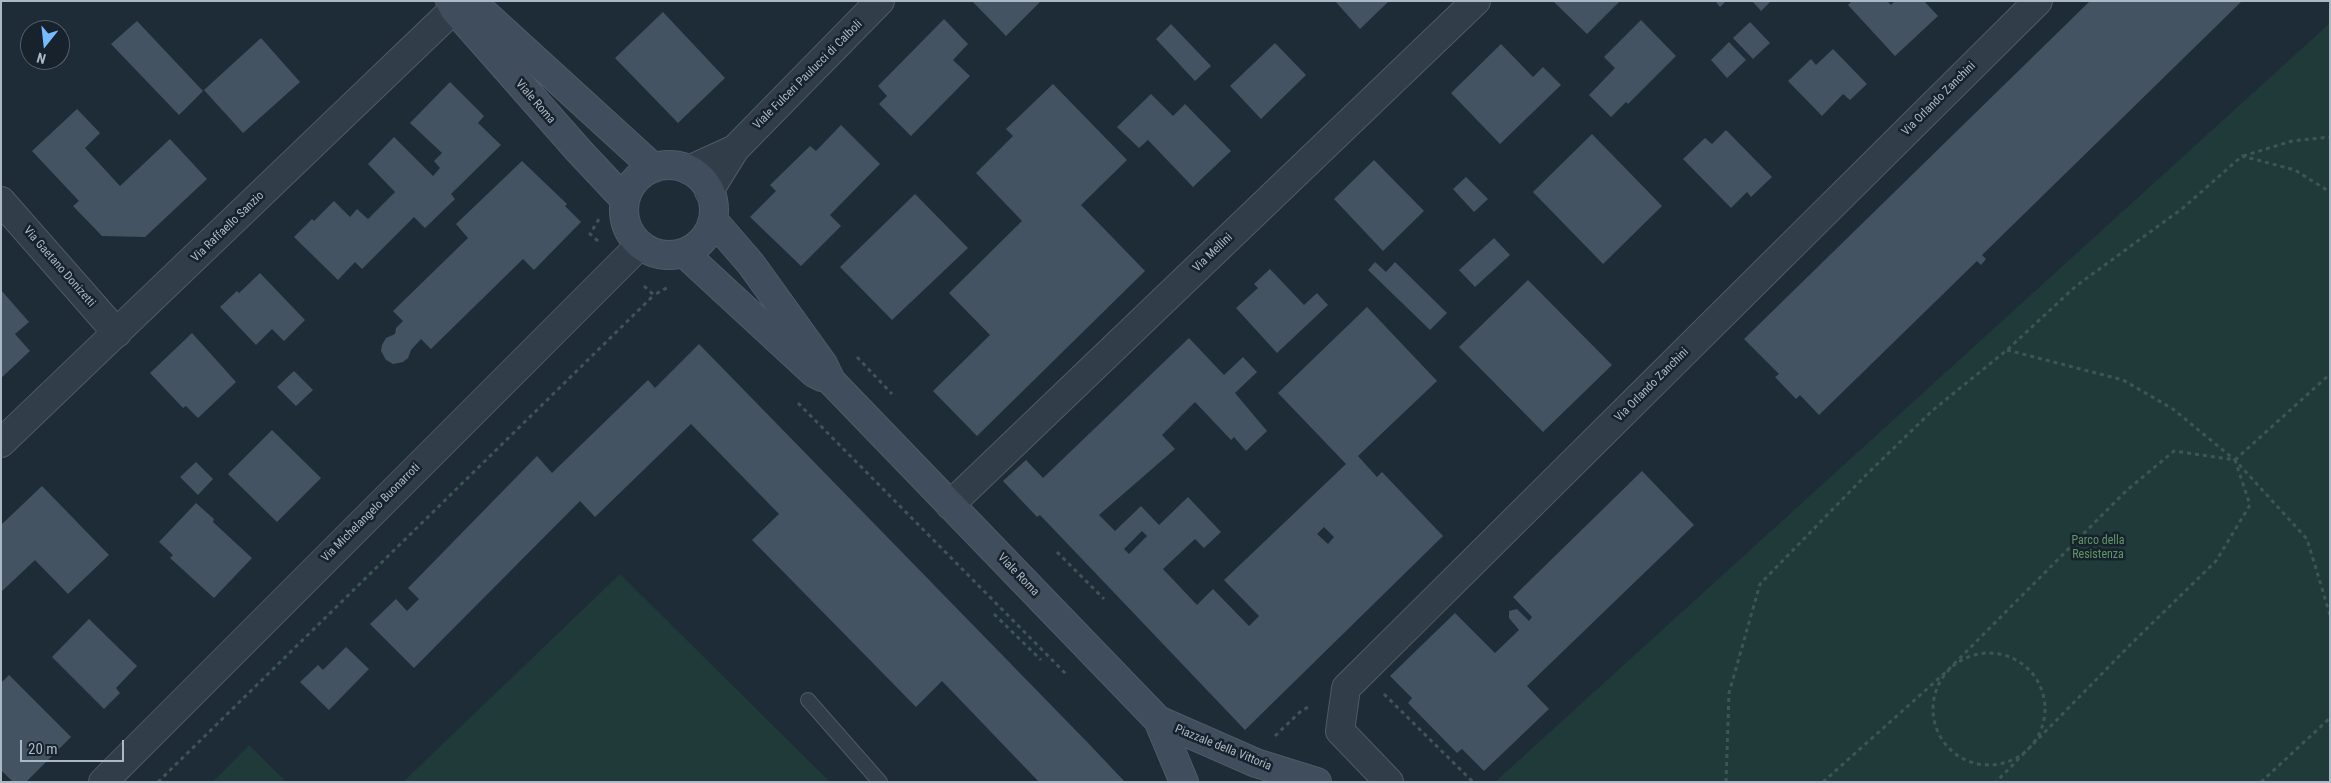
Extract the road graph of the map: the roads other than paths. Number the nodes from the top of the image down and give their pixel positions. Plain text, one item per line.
1 (880, 1) edge
2 (1476, 1) edge
3 (2038, 1) edge
4 (458, 4) edge
5 (735, 149) junction
6 (654, 168) junction
7 (689, 170) junction
8 (709, 191) junction
9 (625, 200) junction
10 (1, 201) edge
11 (713, 220) junction
12 (640, 245) junction
13 (684, 253) junction
14 (117, 334) junction
15 (831, 381) junction
16 (1, 443) edge
17 (950, 505) junction
18 (808, 700) dead end
19 (1158, 720) junction
20 (103, 782) edge
21 (880, 782) edge
22 (1184, 782) edge
23 (1317, 782) edge
24 (1389, 782) edge

1 - 5 street, Viale Fulceri Paulucci di Calboli
2 - 17 street, Via Mellini
3 - 24 street, Via Orlando Zanchini
4 - 6 main road
4 - 9 main road, Viale Roma
4 - 14 street, Via Raffaello Sanzio
5 - 7 street, Viale Fulceri Paulucci di Calboli
5 - 8 street, Viale Fulceri Paulucci di Calboli
6 - 7 main road
6 - 9 main road
7 - 8 main road
8 - 11 main road
9 - 12 main road
10 - 14 street, Via Gaetano Donizetti
11 - 13 main road
11 - 15 main road, Viale Roma
12 - 13 main road
12 - 20 street, Via Michelangelo Buonarroti
13 - 15 main road, Viale Roma
14 - 16 street, Via Raffaello Sanzio
15 - 17 main road, Viale Roma
17 - 19 main road, Viale Roma
18 - 21 lane
19 - 22 main road, Viale Roma
19 - 23 main road, Piazzale della Vittoria

